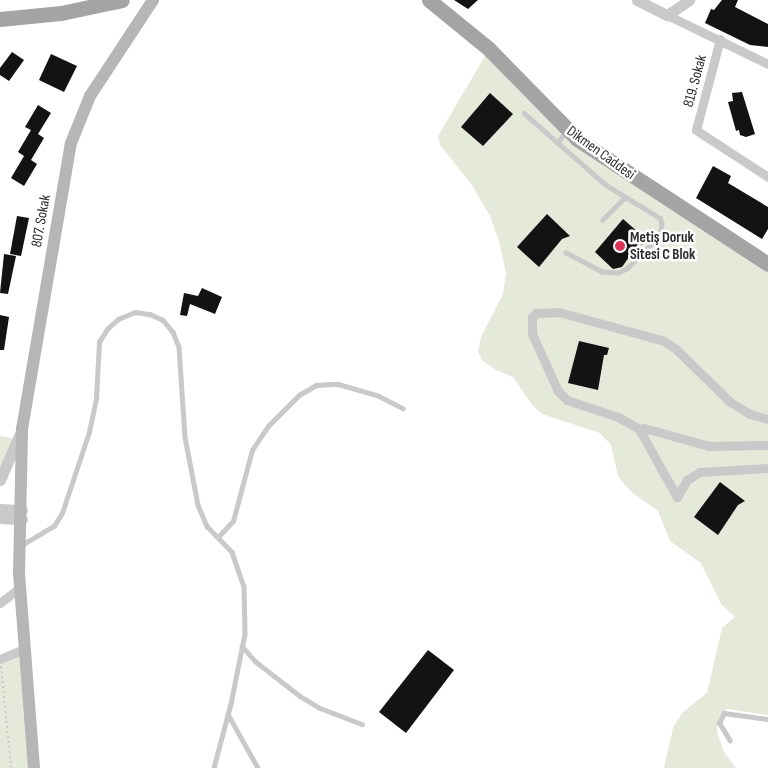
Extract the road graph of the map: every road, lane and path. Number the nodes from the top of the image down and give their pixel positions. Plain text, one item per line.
1 (122, 0) edge
2 (153, 0) edge
3 (429, 0) edge
4 (637, 0) edge
5 (689, 0) edge
6 (667, 15) junction
7 (0, 19) edge
8 (720, 39) junction
9 (768, 64) edge
10 (524, 113) dead end
11 (567, 130) junction
12 (557, 143) junction
13 (768, 177) edge
14 (625, 196) junction
15 (602, 220) dead end
16 (566, 253) dead end
17 (768, 264) edge
18 (403, 408) dead end
19 (768, 419) edge
20 (22, 429) junction
21 (639, 429) junction
22 (768, 445) edge
23 (768, 468) edge
24 (0, 480) edge
25 (0, 508) edge
26 (18, 515) junction
27 (0, 518) edge
28 (218, 537) junction
29 (21, 546) junction
30 (19, 562) junction
31 (19, 588) junction
32 (0, 603) edge
33 (242, 646) junction
34 (24, 649) junction
35 (0, 659) edge
36 (228, 714) junction
37 (768, 719) edge
38 (362, 724) dead end
39 (730, 741) dead end
40 (11, 768) edge
41 (34, 768) edge
42 (214, 768) edge
43 (258, 768) edge

1 - 7 main road
2 - 20 main road, 807. Sokak
3 - 11 main road, Dikmen Caddesi
4 - 6 street
5 - 6 street
6 - 8 street
8 - 9 street
8 - 13 street, 819. Sokak
10 - 12 lane
11 - 12 lane
11 - 17 main road, Dikmen Caddesi
12 - 14 lane
14 - 15 lane
14 - 16 lane
18 - 28 lane
19 - 21 street
20 - 24 street
20 - 26 main road, 807. Sokak
21 - 22 street
21 - 23 street
25 - 26 street
26 - 27 street
26 - 29 main road, 807. Sokak
26 - 30 main road, 807. Sokak
28 - 29 lane
28 - 33 lane
29 - 30 main road, 807. Sokak
30 - 31 main road, 807. Sokak
31 - 32 street
31 - 34 main road, 807. Sokak
33 - 36 lane
33 - 38 lane
34 - 35 street
34 - 41 main road, 807. Sokak
35 - 40 path
36 - 42 lane
36 - 43 lane
37 - 39 lane

